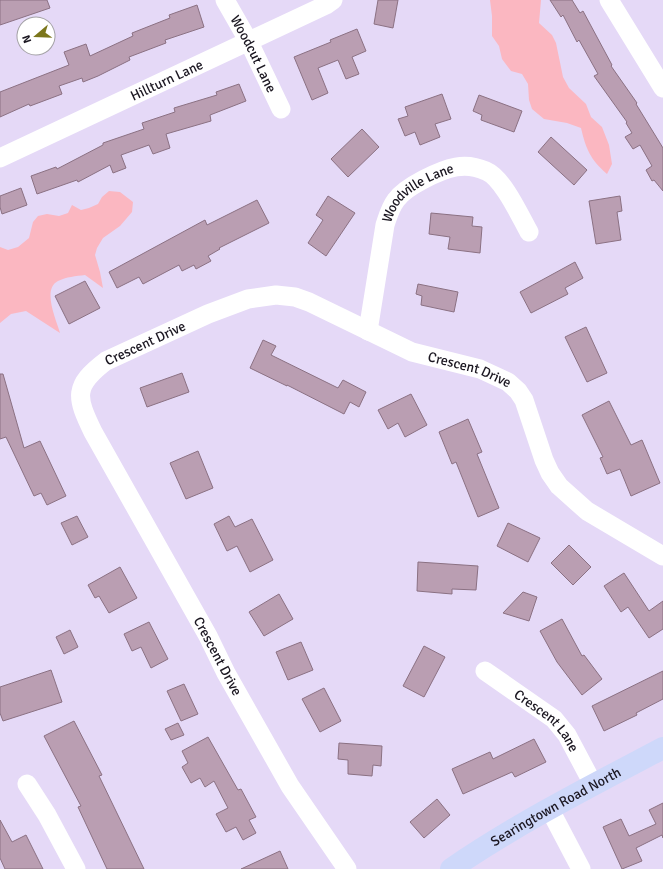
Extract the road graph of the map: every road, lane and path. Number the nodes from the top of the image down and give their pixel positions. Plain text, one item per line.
1 (225, 0) edge
2 (333, 0) edge
3 (610, 0) edge
4 (249, 42) junction
5 (663, 88) edge
6 (281, 109) dead end
7 (0, 158) edge
8 (530, 232) dead end
9 (368, 331) junction
10 (663, 556) edge
11 (485, 670) dead end
12 (663, 748) edge
13 (27, 784) dead end
14 (593, 784) junction
15 (549, 808) junction
16 (76, 869) edge
17 (347, 869) edge
18 (451, 869) edge
19 (581, 869) edge

1 - 4 street, Woodcut Lane
2 - 4 street, Hillturn Lane
3 - 5 street
4 - 6 street, Woodcut Lane
4 - 7 street, Hillturn Lane
8 - 9 street, Woodville Lane
9 - 10 street, Crescent Drive
9 - 17 street, Crescent Drive
11 - 14 street, Crescent Lane
12 - 14 main road, Searingtown Road North
13 - 16 street
14 - 15 main road, Searingtown Road North
15 - 18 main road, Searingtown Road North
15 - 19 street

